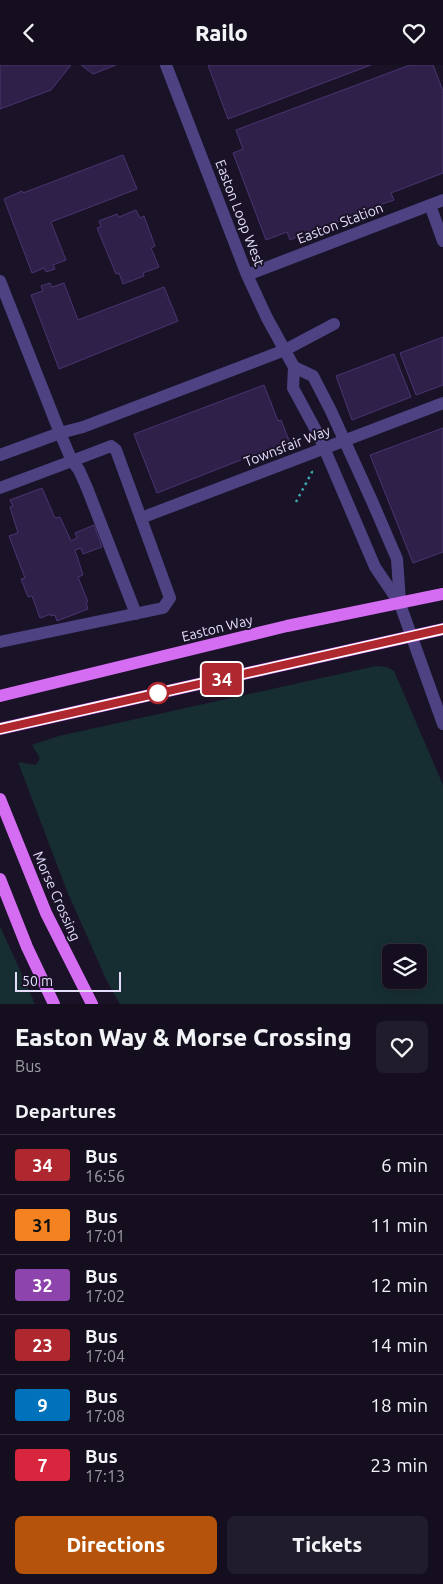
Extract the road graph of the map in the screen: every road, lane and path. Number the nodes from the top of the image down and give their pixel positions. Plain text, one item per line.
1 (166, 65) edge
2 (443, 200) edge
3 (430, 205) junction
4 (443, 241) edge
5 (248, 275) junction
6 (0, 281) edge
7 (334, 324) dead end
8 (285, 350) junction
9 (294, 367) junction
10 (443, 403) edge
11 (60, 433) junction
12 (344, 440) junction
13 (324, 449) junction
14 (0, 455) edge
15 (306, 455) junction
16 (72, 461) junction
17 (0, 488) edge
18 (296, 502) dead end
19 (141, 518) junction
20 (443, 594) edge
21 (400, 604) junction
22 (136, 613) junction
23 (443, 629) edge
24 (413, 635) junction
25 (0, 642) edge
26 (0, 696) edge
27 (443, 723) edge
28 (0, 729) edge
29 (0, 799) edge
30 (0, 879) edge
31 (54, 1004) edge
32 (92, 1004) edge

1 - 5 street, Easton Loop West
2 - 3 street, Easton Station
3 - 4 street
3 - 5 street, Easton Station
5 - 8 street, Easton Loop West
6 - 11 street
7 - 8 street
8 - 9 street, Easton Loop West
8 - 11 street
9 - 12 street, Easton Loop West
9 - 13 street, Easton Loop West
10 - 12 street, Townsfair Way
11 - 14 street
11 - 16 street
12 - 13 street, Townsfair Way
12 - 21 street, Easton Loop West
13 - 15 street, Townsfair Way
13 - 21 street, Easton Loop West
15 - 18 path
15 - 19 street, Townsfair Way
16 - 17 street
16 - 19 street
16 - 22 street
19 - 22 street
20 - 21 main road, Easton Way
21 - 24 street, Easton Loop West
21 - 26 main road, Easton Way
22 - 25 street
23 - 24 main road
24 - 27 street, Easton Loop West
24 - 28 main road
29 - 32 main road, Morse Crossing
30 - 31 main road

